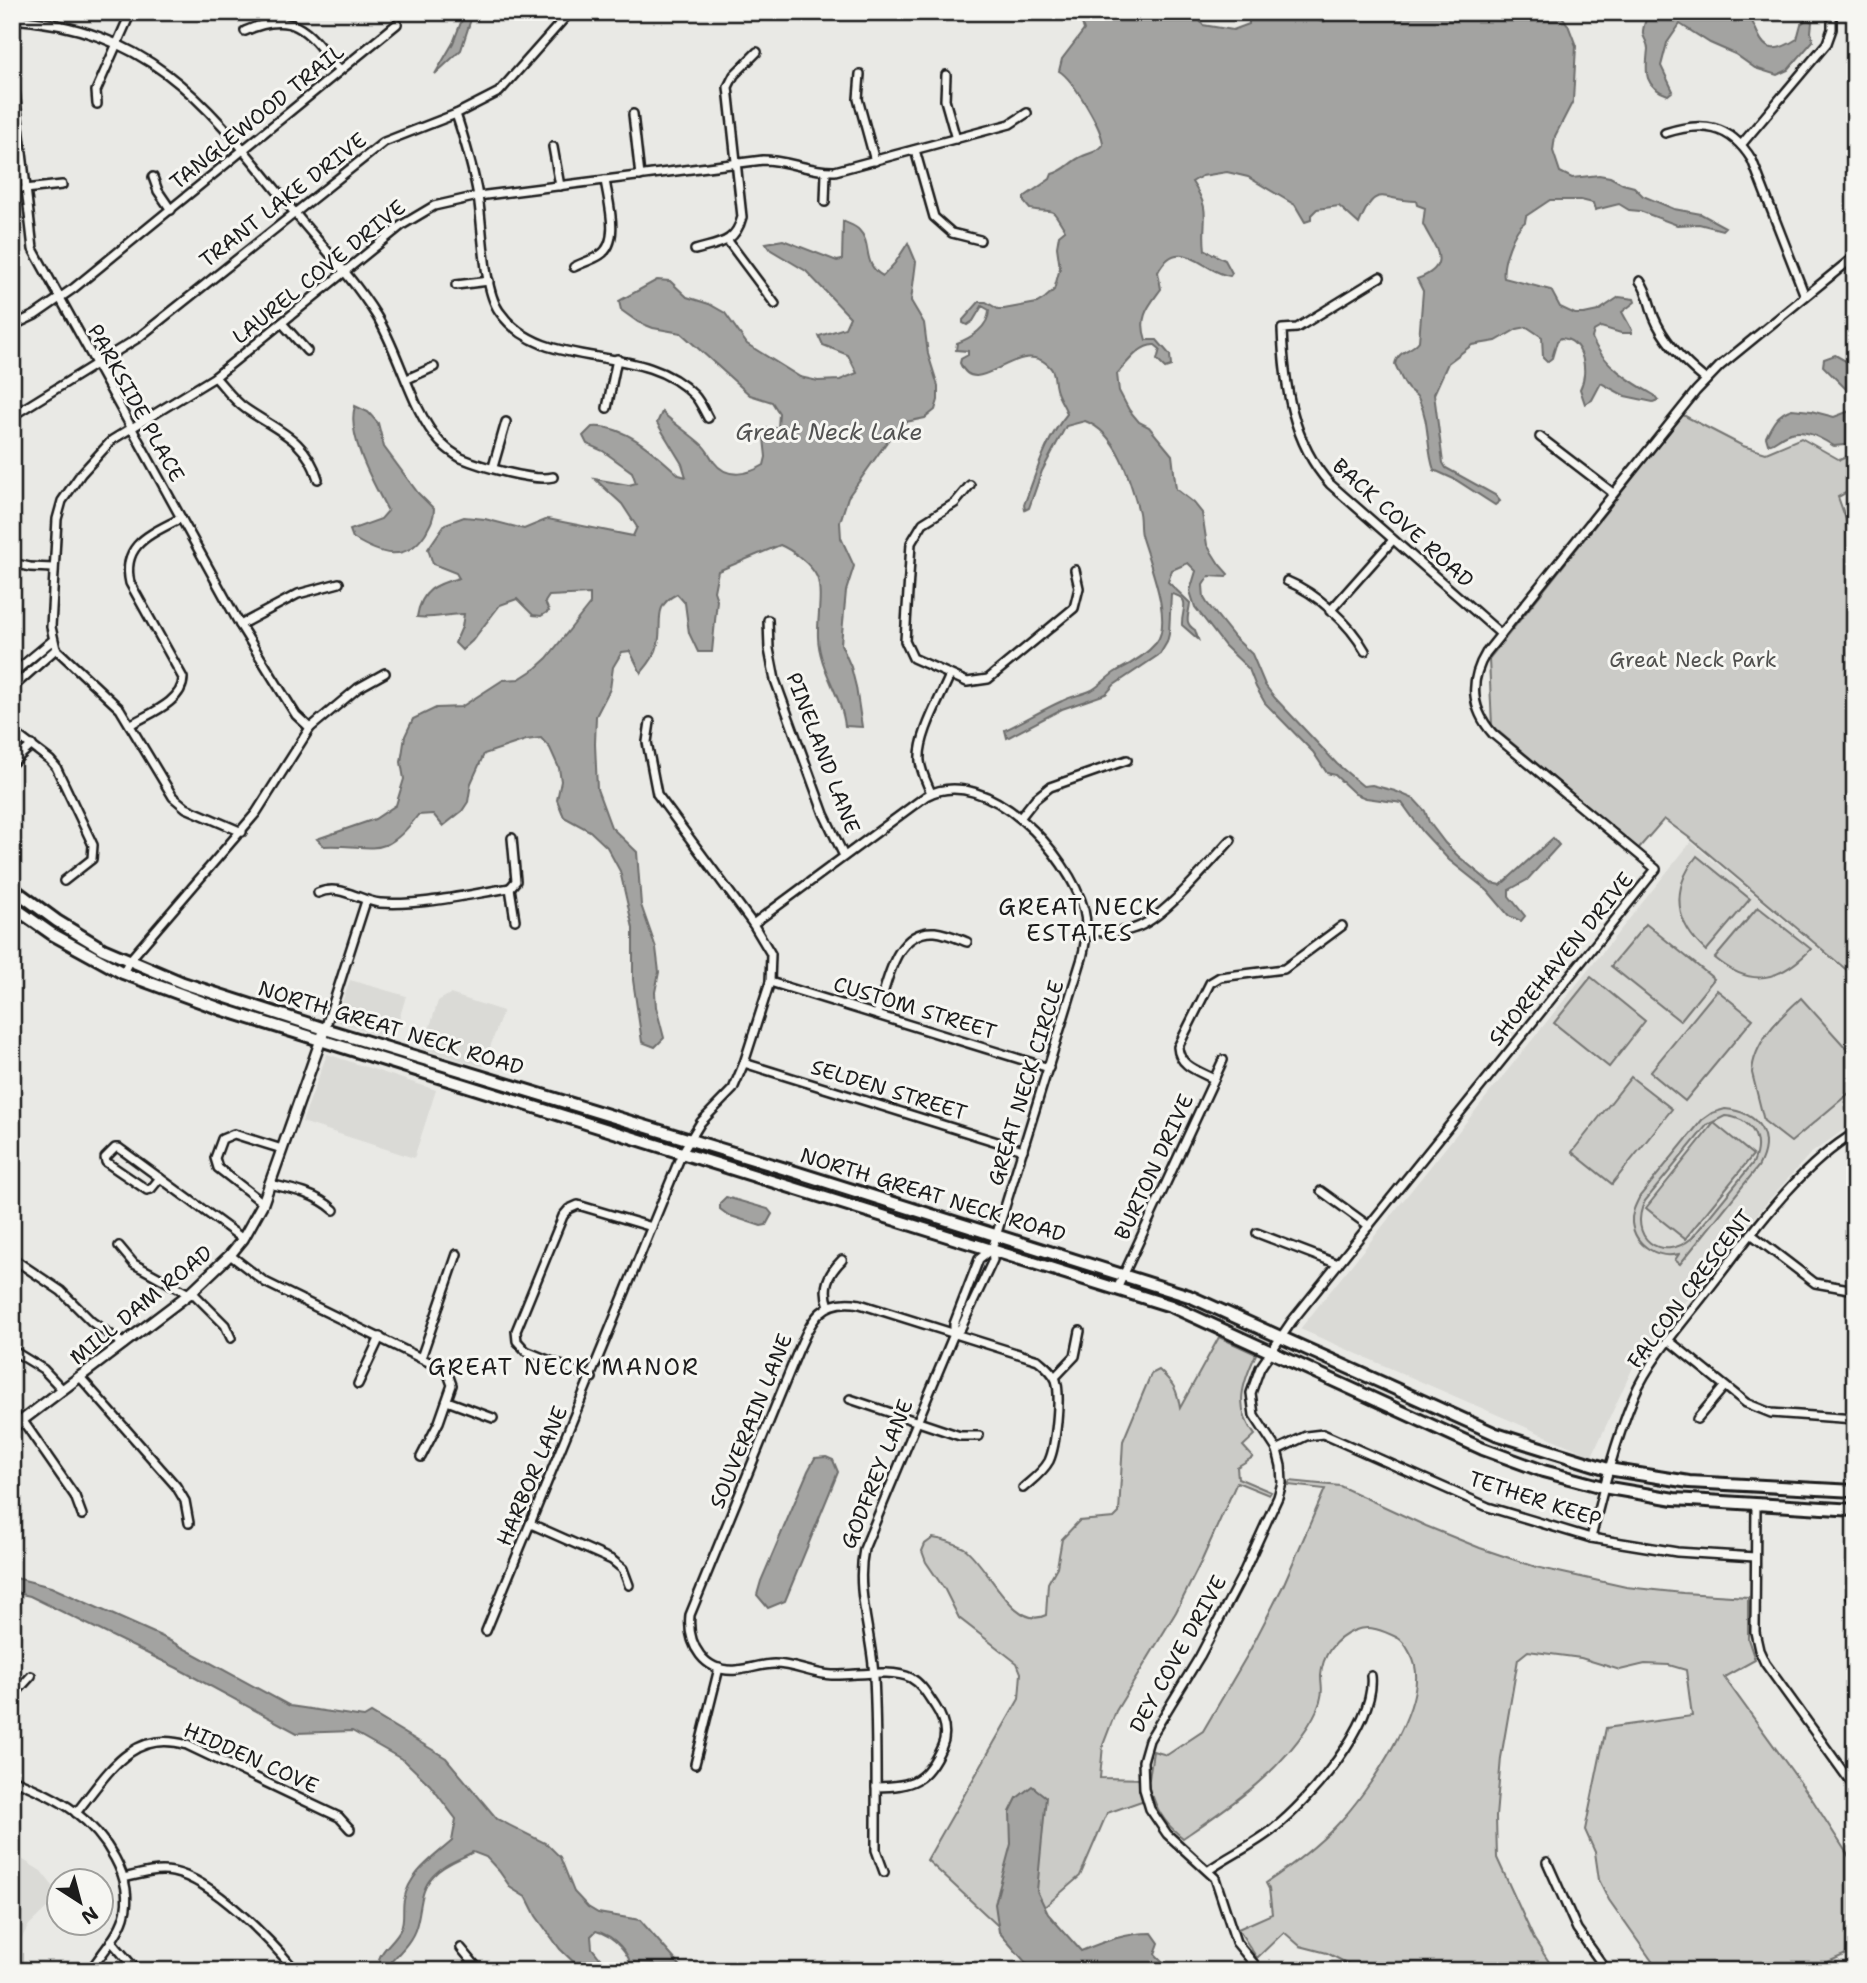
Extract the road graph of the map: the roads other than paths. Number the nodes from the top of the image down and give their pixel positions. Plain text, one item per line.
1 (131, 12) edge
2 (570, 12) edge
3 (1832, 12) edge
4 (12, 19) edge
5 (397, 24) dead end
6 (245, 32) dead end
7 (116, 44) junction
8 (757, 52) dead end
9 (12, 65) edge
10 (339, 72) junction
11 (860, 74) dead end
12 (946, 75) dead end
13 (97, 104) dead end
14 (1027, 113) dead end
15 (456, 114) junction
16 (633, 114) dead end
17 (1665, 133) dead end
18 (956, 139) junction
19 (1741, 145) junction
20 (553, 147) dead end
21 (244, 150) junction
22 (915, 150) junction
23 (875, 161) junction
24 (736, 164) junction
25 (826, 172) junction
26 (640, 176) junction
27 (153, 177) dead end
28 (605, 180) junction
29 (62, 186) dead end
30 (560, 186) junction
31 (25, 189) junction
32 (478, 196) junction
33 (825, 202) dead end
34 (171, 209) junction
35 (294, 212) junction
36 (980, 240) dead end
37 (728, 241) junction
38 (695, 250) dead end
39 (1855, 256) edge
40 (574, 267) dead end
41 (344, 273) junction
42 (1380, 278) dead end
43 (489, 281) junction
44 (1640, 281) dead end
45 (456, 285) dead end
46 (1805, 296) junction
47 (59, 300) junction
48 (775, 304) dead end
49 (282, 323) junction
50 (12, 326) edge
51 (307, 351) dead end
52 (617, 359) junction
53 (95, 365) junction
54 (434, 367) dead end
55 (215, 377) junction
56 (407, 379) junction
57 (1706, 380) junction
58 (607, 408) dead end
59 (12, 416) edge
60 (708, 418) dead end
61 (506, 422) dead end
62 (131, 428) junction
63 (1540, 438) dead end
64 (493, 467) junction
65 (553, 477) dead end
66 (318, 479) dead end
67 (970, 485) dead end
68 (1613, 493) junction
69 (181, 518) junction
70 (1393, 540) junction
71 (12, 562) edge
72 (53, 568) junction
73 (1075, 570) dead end
74 (1287, 581) dead end
75 (339, 583) dead end
76 (1331, 611) junction
77 (768, 620) dead end
78 (240, 625) junction
79 (1501, 634) junction
80 (53, 639) junction
81 (56, 649) junction
82 (1365, 651) dead end
83 (385, 673) dead end
84 (12, 674) edge
85 (950, 675) junction
86 (12, 688) edge
87 (650, 722) dead end
88 (130, 724) junction
89 (310, 728) junction
90 (12, 731) edge
91 (32, 745) junction
92 (1127, 760) dead end
93 (12, 763) edge
94 (931, 793) junction
95 (1020, 818) junction
96 (242, 832) junction
97 (512, 838) dead end
98 (1231, 841) dead end
99 (844, 856) junction
100 (64, 881) dead end
101 (12, 888) edge
102 (510, 888) junction
103 (318, 893) dead end
104 (366, 901) junction
105 (12, 906) edge
106 (515, 920) dead end
107 (753, 924) junction
108 (1342, 926) dead end
109 (1086, 931) junction
110 (967, 942) dead end
111 (130, 961) junction
112 (123, 973) junction
113 (770, 982) junction
114 (877, 1014) junction
115 (325, 1030) junction
116 (320, 1042) junction
117 (1223, 1060) dead end
118 (744, 1063) junction
119 (1049, 1068) junction
120 (1214, 1079) junction
121 (1855, 1133) edge
122 (690, 1141) junction
123 (282, 1149) junction
124 (1023, 1150) junction
125 (682, 1153) junction
126 (160, 1178) junction
127 (270, 1184) junction
128 (1321, 1191) dead end
129 (263, 1203) junction
130 (334, 1210) dead end
131 (1369, 1226) junction
132 (652, 1227) junction
133 (1257, 1233) dead end
134 (1752, 1234) junction
135 (996, 1235) junction
136 (243, 1239) junction
137 (119, 1246) dead end
138 (992, 1249) junction
139 (230, 1255) junction
140 (457, 1255) dead end
141 (12, 1258) edge
142 (842, 1260) dead end
143 (1338, 1264) junction
144 (1123, 1274) junction
145 (1117, 1289) junction
146 (1855, 1290) edge
147 (189, 1294) junction
148 (829, 1306) junction
149 (1080, 1331) dead end
150 (954, 1334) junction
151 (380, 1337) junction
152 (231, 1338) dead end
153 (1280, 1338) junction
154 (1668, 1340) junction
155 (124, 1344) junction
156 (12, 1350) edge
157 (1271, 1350) junction
158 (421, 1358) junction
159 (80, 1377) junction
160 (1055, 1377) junction
161 (592, 1378) junction
162 (358, 1384) dead end
163 (1724, 1387) junction
164 (63, 1390) junction
165 (850, 1399) dead end
166 (447, 1401) junction
167 (492, 1419) dead end
168 (1697, 1419) dead end
169 (1855, 1419) edge
170 (23, 1421) junction
171 (916, 1422) junction
172 (12, 1428) edge
173 (979, 1436) dead end
174 (1277, 1450) junction
175 (422, 1457) dead end
176 (1608, 1469) junction
177 (1603, 1487) junction
178 (1023, 1488) dead end
179 (1855, 1491) edge
180 (1756, 1505) junction
181 (1855, 1510) edge
182 (82, 1515) dead end
183 (190, 1523) dead end
184 (531, 1524) junction
185 (1591, 1538) junction
186 (1755, 1557) junction
187 (629, 1585) dead end
188 (486, 1631) dead end
189 (719, 1668) junction
190 (874, 1674) junction
191 (31, 1676) dead end
192 (1371, 1676) dead end
193 (12, 1697) edge
194 (695, 1764) dead end
195 (12, 1779) edge
196 (876, 1787) junction
197 (1855, 1788) edge
198 (76, 1813) junction
199 (350, 1829) dead end
200 (1547, 1863) dead end
201 (1209, 1870) junction
202 (884, 1872) dead end
203 (124, 1878) junction
204 (111, 1941) junction
205 (461, 1948) dead end
206 (90, 1971) edge
207 (137, 1971) edge
208 (296, 1971) edge
209 (480, 1971) edge
210 (1260, 1971) edge
211 (1607, 1971) edge

1 - 7 street
2 - 15 street, TRANT LAKE DRIVE
3 - 19 street
4 - 7 street
5 - 10 street, TANGLEWOOD TRAIL
6 - 10 street
7 - 13 street
7 - 21 street
8 - 24 street
9 - 31 street, PARKSIDE PLACE
10 - 21 street, TANGLEWOOD TRAIL
11 - 23 street
12 - 18 street
14 - 18 street, LAUREL COVE DRIVE
15 - 32 street
15 - 35 street, TRANT LAKE DRIVE
16 - 26 street
17 - 19 street
18 - 22 street, LAUREL COVE DRIVE
19 - 46 street
20 - 30 street
21 - 34 street, TANGLEWOOD TRAIL
21 - 35 street
22 - 23 street, LAUREL COVE DRIVE
22 - 36 street
23 - 25 street, LAUREL COVE DRIVE
24 - 25 street, LAUREL COVE DRIVE
24 - 26 street, LAUREL COVE DRIVE
24 - 37 street
25 - 33 street
26 - 28 street, LAUREL COVE DRIVE
27 - 34 street, TANGLEWOOD TRAIL
28 - 30 street, LAUREL COVE DRIVE
28 - 40 street
29 - 31 street
30 - 32 street, LAUREL COVE DRIVE
31 - 47 street, PARKSIDE PLACE
32 - 41 street, LAUREL COVE DRIVE
32 - 43 street
34 - 47 street, TANGLEWOOD TRAIL
35 - 41 street
35 - 53 street, TRANT LAKE DRIVE
37 - 38 street
37 - 48 street
39 - 46 street, SHOREHAVEN DRIVE
41 - 49 street, LAUREL COVE DRIVE
41 - 56 street
42 - 70 street, BACK COVE ROAD
43 - 45 street
43 - 52 street
44 - 57 street
46 - 57 street, SHOREHAVEN DRIVE
47 - 50 street, TANGLEWOOD TRAIL
47 - 53 street, PARKSIDE PLACE
49 - 51 street
49 - 55 street, LAUREL COVE DRIVE
52 - 58 street
52 - 60 street
53 - 59 street, TRANT LAKE DRIVE
53 - 62 street, PARKSIDE PLACE
54 - 56 street
55 - 62 street, LAUREL COVE DRIVE
55 - 66 street
56 - 64 street
57 - 68 street, SHOREHAVEN DRIVE
61 - 64 street
62 - 69 street, PARKSIDE PLACE
62 - 72 street, LAUREL COVE DRIVE
63 - 68 street
64 - 65 street
67 - 85 street
68 - 79 street, SHOREHAVEN DRIVE
69 - 78 street, PARKSIDE PLACE
69 - 88 street
70 - 76 street
70 - 79 street, BACK COVE ROAD
71 - 72 street
72 - 80 street, LAUREL COVE DRIVE
73 - 85 street
74 - 76 street
75 - 78 street
76 - 82 street
77 - 99 street, PINELAND LANE
78 - 89 street, PARKSIDE PLACE
79 - 131 street, SHOREHAVEN DRIVE
80 - 81 street, LAUREL COVE DRIVE
80 - 84 street
81 - 86 street
81 - 88 street
83 - 89 street
85 - 94 street
87 - 107 street
88 - 96 street
89 - 96 street
90 - 91 street
91 - 93 street
91 - 100 street
92 - 95 street
94 - 95 street, GREAT NECK CIRCLE
94 - 99 street
95 - 109 street, GREAT NECK CIRCLE
96 - 111 street
97 - 102 street
98 - 109 street
99 - 107 street
101 - 111 main road, NORTH GREAT NECK ROAD
102 - 104 street
102 - 106 street
103 - 104 street
104 - 115 street
105 - 112 main road, NORTH GREAT NECK ROAD
107 - 113 street
108 - 120 street
109 - 119 street, GREAT NECK CIRCLE
110 - 114 street
111 - 112 street
111 - 115 main road, NORTH GREAT NECK ROAD
112 - 116 main road, NORTH GREAT NECK ROAD
113 - 114 street, CUSTOM STREET
113 - 118 street, HARBOR LANE
114 - 119 street, CUSTOM STREET
115 - 116 street, MILL DAM ROAD
115 - 122 main road, NORTH GREAT NECK ROAD
116 - 123 street, MILL DAM ROAD
116 - 125 main road, NORTH GREAT NECK ROAD
117 - 120 street, BURTON DRIVE
118 - 122 street, HARBOR LANE
118 - 124 street, SELDEN STREET
119 - 124 street, GREAT NECK CIRCLE
120 - 144 street, BURTON DRIVE
121 - 134 street, FALCON CRESCENT
122 - 125 street, HARBOR LANE
122 - 135 main road, NORTH GREAT NECK ROAD
123 - 127 street, MILL DAM ROAD
123 - 129 street
124 - 135 street, GREAT NECK CIRCLE
125 - 132 street, HARBOR LANE
125 - 138 main road, NORTH GREAT NECK ROAD
126 - 126 street
126 - 136 street
127 - 129 street, MILL DAM ROAD
127 - 130 street
128 - 131 street
129 - 136 street, MILL DAM ROAD
131 - 143 street, SHOREHAVEN DRIVE
132 - 161 street, HARBOR LANE
132 - 161 street
133 - 143 street
134 - 146 street
134 - 154 street, FALCON CRESCENT
135 - 138 street, GODFREY LANE
135 - 144 main road, NORTH GREAT NECK ROAD
136 - 139 street, MILL DAM ROAD
137 - 147 street
138 - 145 main road, NORTH GREAT NECK ROAD
138 - 150 street, GODFREY LANE
138 - 150 street, GODFREY LANE
139 - 147 street, MILL DAM ROAD
139 - 151 street
140 - 158 street
141 - 155 street
142 - 148 street
143 - 153 street, SHOREHAVEN DRIVE
144 - 145 street, BURTON DRIVE
144 - 153 main road, NORTH GREAT NECK ROAD
145 - 157 main road, NORTH GREAT NECK ROAD
147 - 152 street
147 - 155 street, MILL DAM ROAD
148 - 150 street
148 - 189 street, SOUVERAIN LANE
149 - 160 street
150 - 160 street
150 - 171 street, GODFREY LANE
151 - 158 street
151 - 162 street
153 - 157 street, DEY COVE DRIVE
153 - 176 main road, NORTH GREAT NECK ROAD
154 - 163 street
154 - 176 street, FALCON CRESCENT
155 - 159 street, MILL DAM ROAD
156 - 164 street
157 - 174 street, DEY COVE DRIVE
157 - 177 main road, NORTH GREAT NECK ROAD
158 - 166 street
159 - 164 street, MILL DAM ROAD
159 - 183 street
160 - 178 street
161 - 184 street, HARBOR LANE
163 - 168 street
163 - 169 street
164 - 170 street, MILL DAM ROAD
165 - 171 street
166 - 167 street
166 - 175 street
170 - 172 street, MILL DAM ROAD
170 - 182 street
171 - 173 street
171 - 190 street, GODFREY LANE
174 - 185 street, TETHER KEEP
174 - 201 street, DEY COVE DRIVE
176 - 177 street, FALCON CRESCENT
176 - 179 main road, NORTH GREAT NECK ROAD
177 - 180 main road, NORTH GREAT NECK ROAD
177 - 185 street, FALCON CRESCENT
180 - 181 main road, NORTH GREAT NECK ROAD
180 - 186 street
184 - 187 street
184 - 188 street, HARBOR LANE
185 - 186 street, TETHER KEEP
186 - 197 street
189 - 190 street
189 - 194 street
190 - 196 street, GODFREY LANE
190 - 196 street
191 - 193 street
192 - 201 street
195 - 198 street
196 - 202 street, GODFREY LANE
198 - 199 street, HIDDEN COVE
198 - 203 street
200 - 211 street
201 - 210 street, DEY COVE DRIVE
203 - 204 street
203 - 208 street
204 - 206 street
204 - 207 street
205 - 209 street

